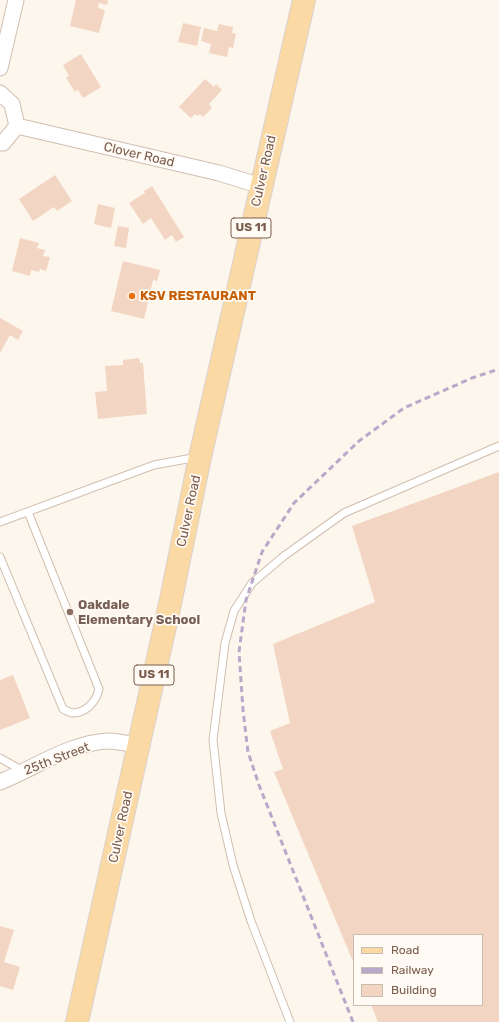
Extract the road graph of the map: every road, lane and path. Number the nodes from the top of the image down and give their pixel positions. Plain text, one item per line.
1 (16, 0) edge
2 (304, 0) edge
3 (0, 68) edge
4 (0, 93) edge
5 (17, 126) junction
6 (0, 144) edge
7 (261, 186) junction
8 (499, 446) edge
9 (200, 457) junction
10 (28, 512) junction
11 (0, 522) edge
12 (0, 557) edge
13 (138, 746) junction
14 (0, 758) edge
15 (24, 771) junction
16 (0, 782) edge
17 (77, 1022) edge
18 (290, 1022) edge

1 - 3 street
2 - 7 main road, Culver Road / US 11
4 - 5 street
5 - 6 street
5 - 7 street, Clover Road
7 - 9 main road, Culver Road / US 11
8 - 18 lane
9 - 10 lane
9 - 13 main road, Culver Road / US 11
10 - 11 lane
10 - 12 lane
13 - 15 street, 25th Street
13 - 17 main road, Culver Road / US 11
14 - 15 lane
15 - 16 street, 25th Street

